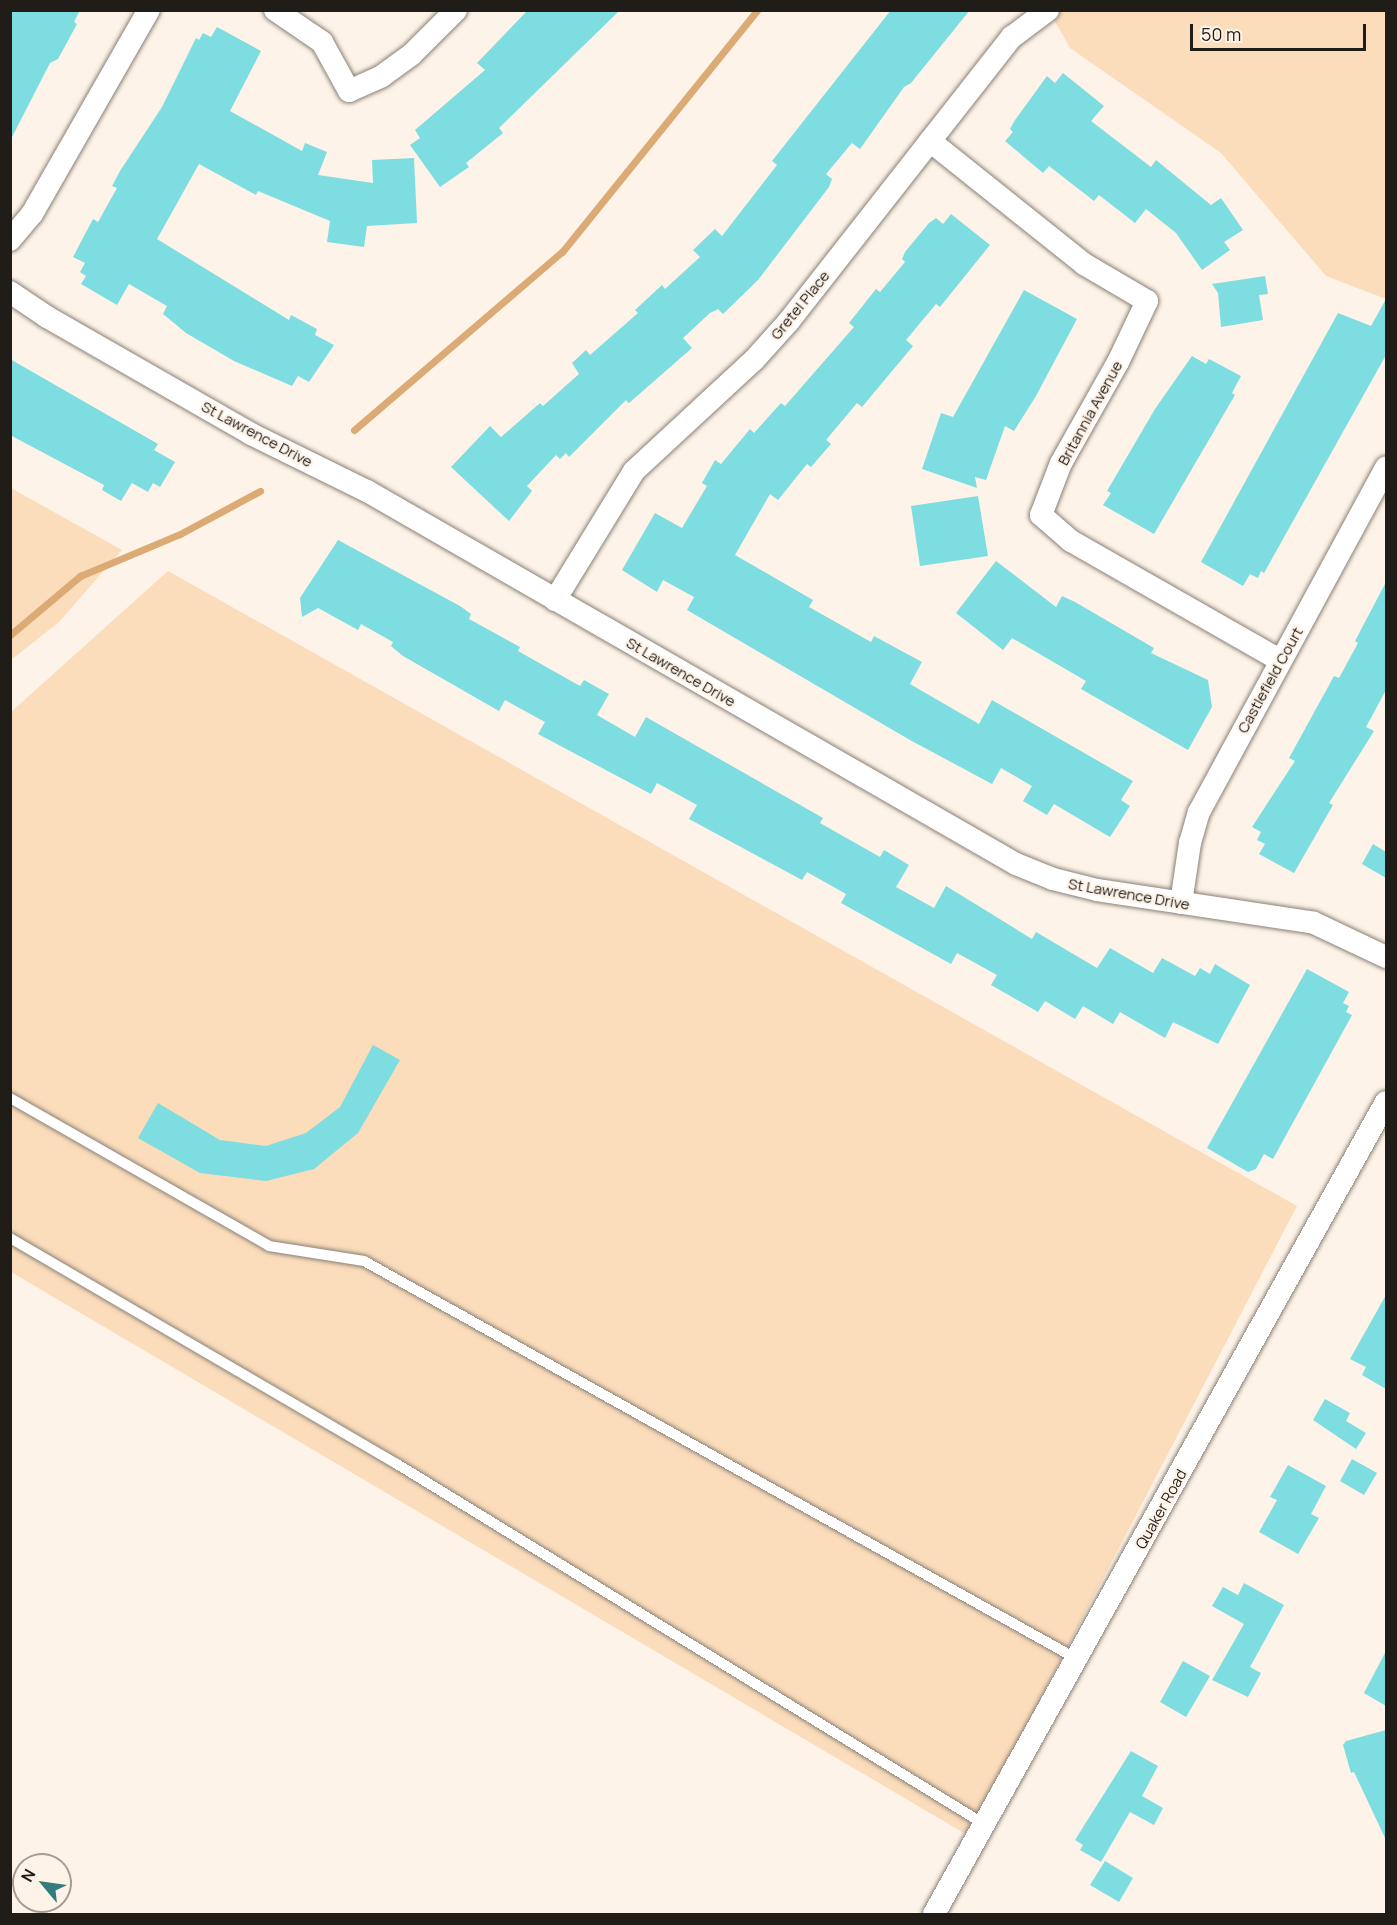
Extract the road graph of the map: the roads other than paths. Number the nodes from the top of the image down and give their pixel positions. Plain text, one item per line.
1 (149, 10) edge
2 (275, 10) edge
3 (456, 10) edge
4 (1048, 10) edge
5 (930, 141) junction
6 (10, 240) edge
7 (10, 291) edge
8 (1386, 467) edge
9 (555, 600) junction
10 (1280, 660) junction
11 (1181, 903) junction
12 (1386, 957) edge
13 (10, 1098) edge
14 (1386, 1102) edge
15 (10, 1238) edge
16 (1077, 1659) junction
17 (984, 1824) junction
18 (934, 1914) edge

1 - 6 street
2 - 3 street
4 - 5 street, Gretel Place
5 - 9 street, Gretel Place
5 - 10 street, Britannia Avenue
7 - 9 street, St Lawrence Drive
8 - 10 street, Castlefield Court
9 - 11 street, St Lawrence Drive
10 - 11 street, Castlefield Court
11 - 12 street, St Lawrence Drive
13 - 16 lane
14 - 16 street, Quaker Road
15 - 17 lane
16 - 17 street, Quaker Road
17 - 18 street, Quaker Road

